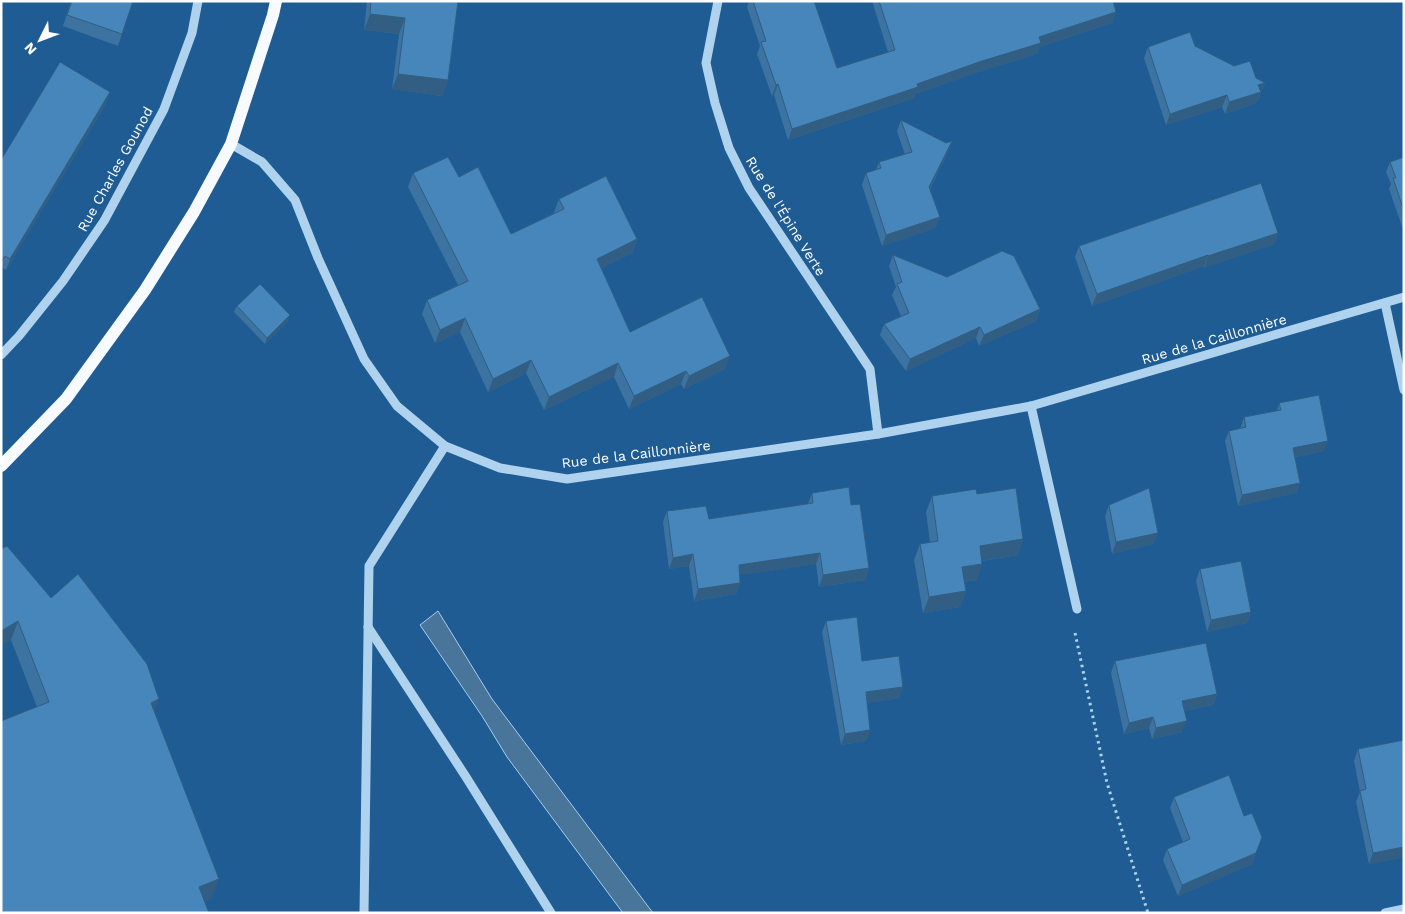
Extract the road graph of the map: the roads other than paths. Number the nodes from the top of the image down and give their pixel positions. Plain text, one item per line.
1 (198, 1) edge
2 (276, 1) edge
3 (718, 1) edge
4 (231, 144) junction
5 (1404, 297) edge
6 (1385, 304) junction
7 (1, 355) edge
8 (1404, 390) edge
9 (1031, 406) junction
10 (878, 434) junction
11 (445, 446) junction
12 (1, 466) edge
13 (1076, 609) road end
14 (368, 627) junction
15 (1404, 909) edge
16 (364, 913) edge
17 (551, 913) edge
18 (1385, 913) edge

1 - 7 street, Rue Charles Gounod
2 - 4 main road
3 - 10 street, Rue de l'Épine Verte
4 - 11 street, Rue de la Caillonnière
4 - 12 main road
5 - 6 street, Rue de la Caillonnière
6 - 8 street
6 - 9 street, Rue de la Caillonnière
9 - 10 street, Rue de la Caillonnière
9 - 13 street
10 - 11 street, Rue de la Caillonnière
11 - 14 street
14 - 16 street
14 - 17 street
15 - 18 street

